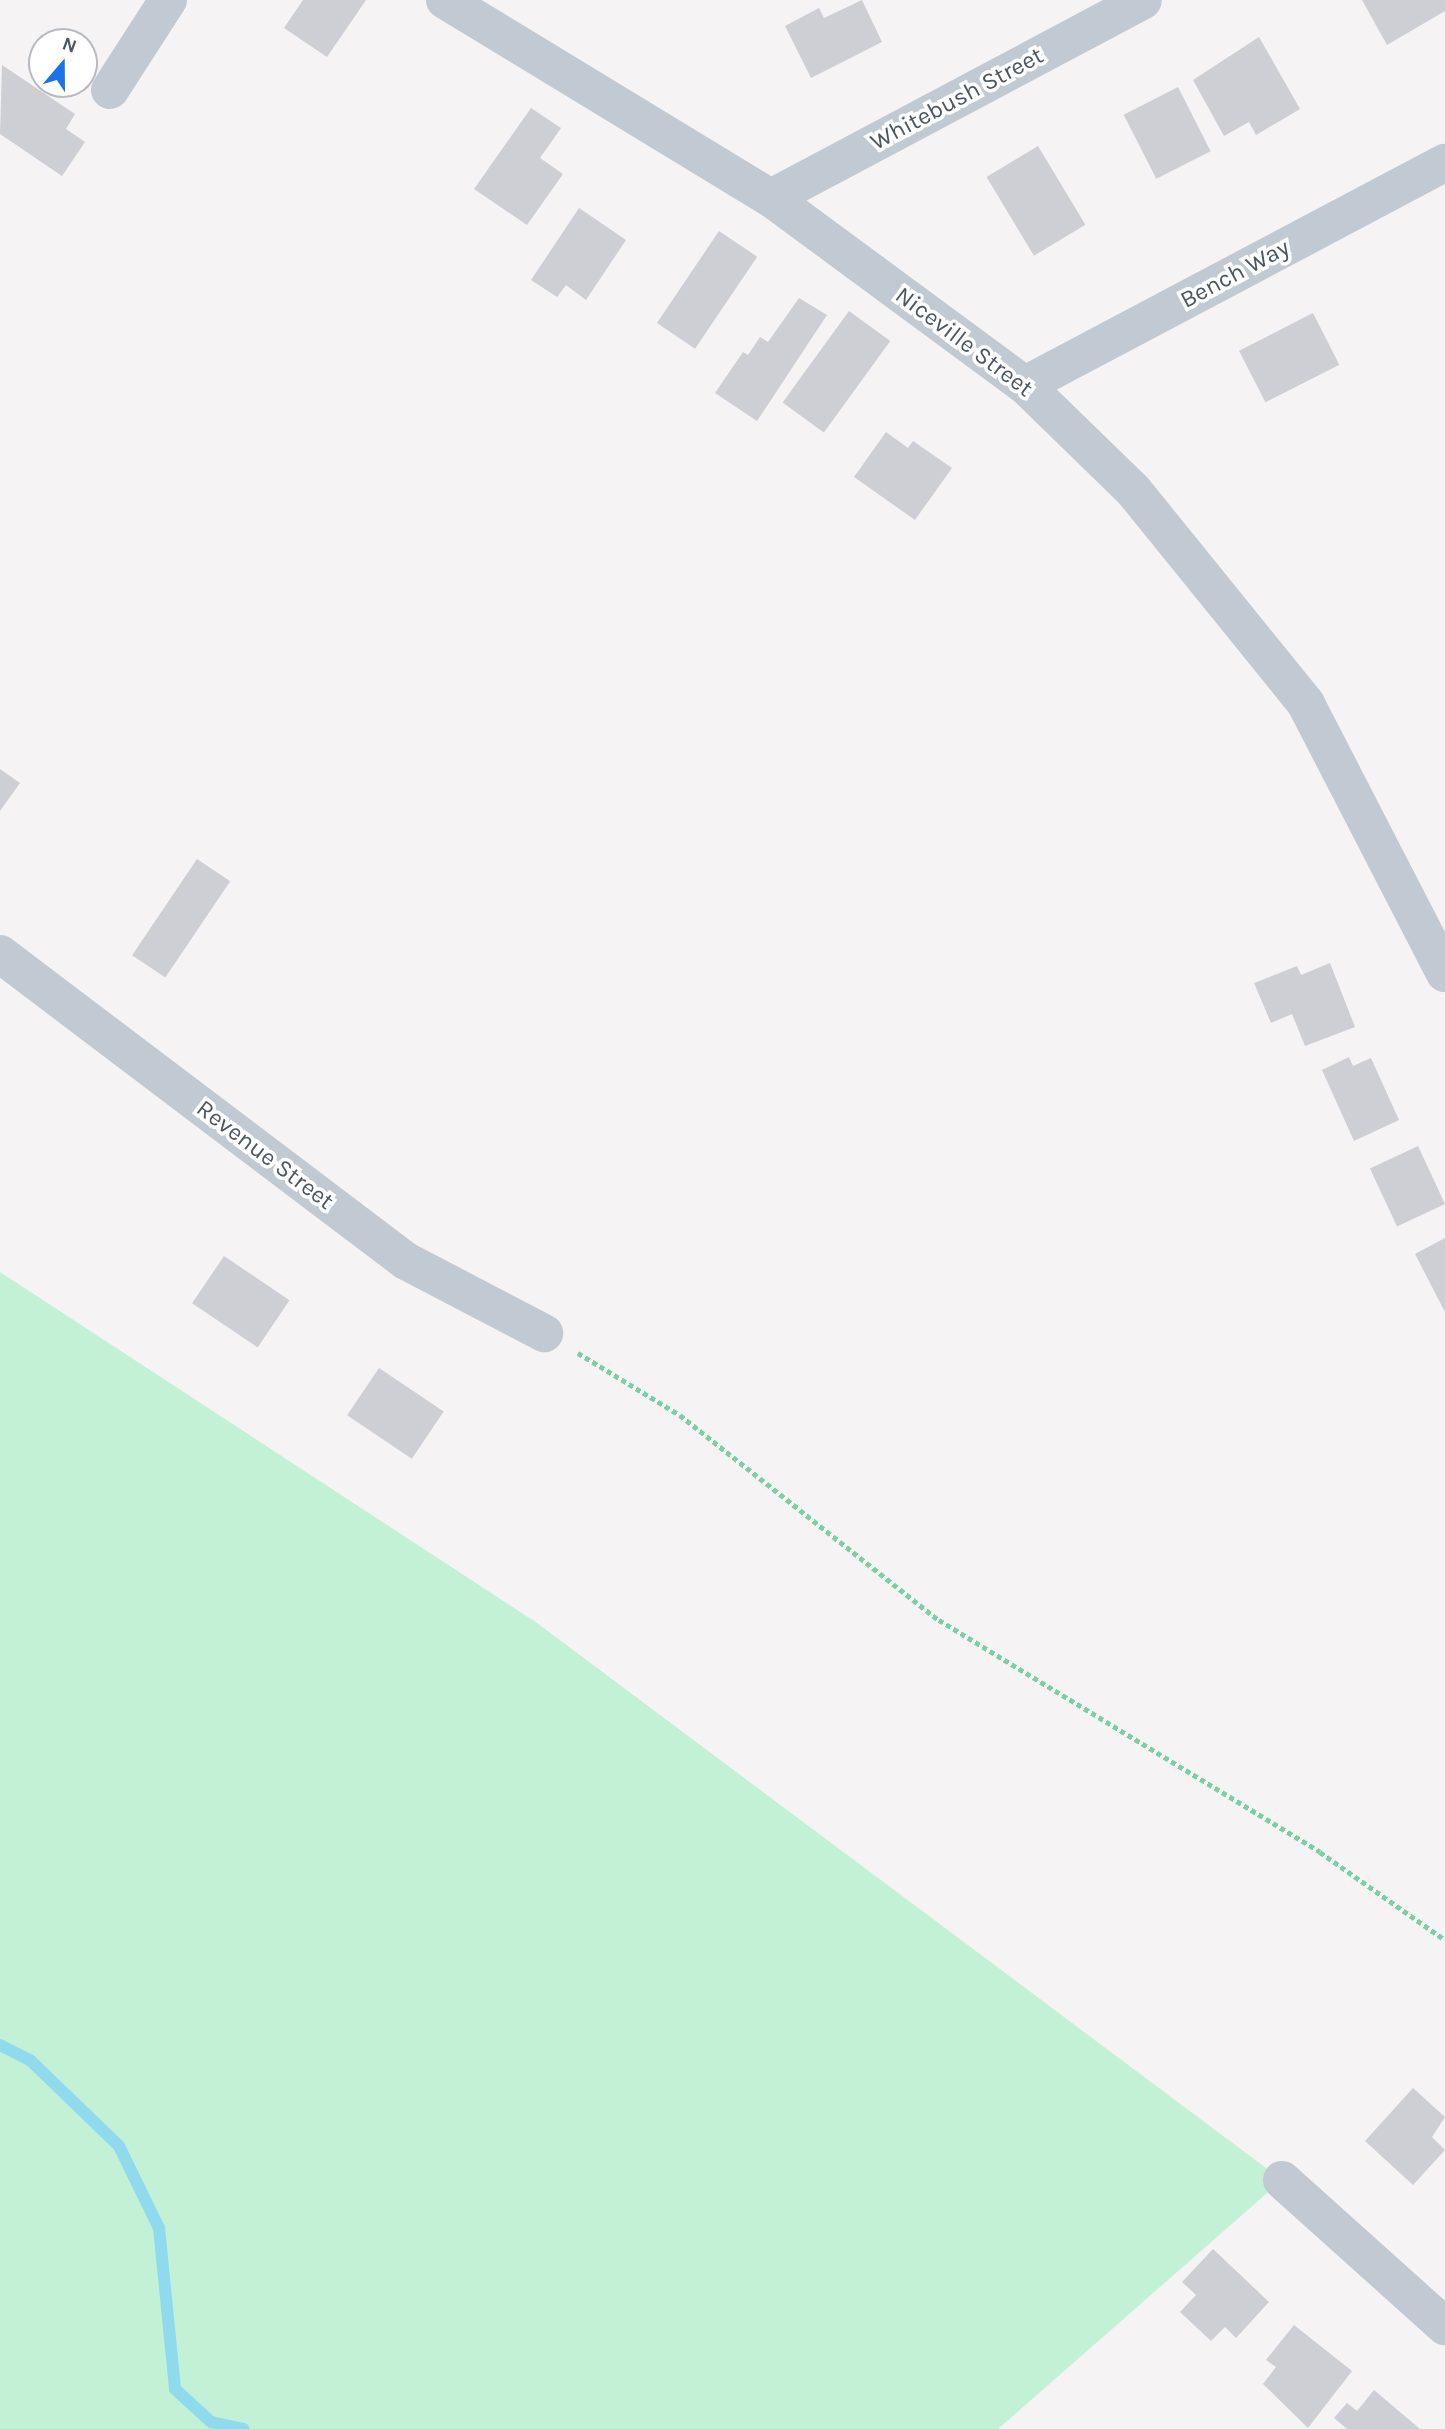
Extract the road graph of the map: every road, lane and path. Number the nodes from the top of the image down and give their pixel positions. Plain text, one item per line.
1 (168, 0) edge
2 (1143, 0) edge
3 (452, 2) edge
4 (110, 90) dead end
5 (1445, 163) edge
6 (771, 198) junction
7 (1025, 385) junction
8 (0, 954) edge
9 (1445, 973) edge
10 (544, 1333) joint
11 (1445, 1940) edge
12 (1282, 2180) dead end
13 (1445, 2326) edge

1 - 4 street
2 - 6 street, Whitebush Street
3 - 6 street, Niceville Street
5 - 7 street, Bench Way
6 - 7 street, Niceville Street
7 - 9 street, Niceville Street
8 - 10 street, Revenue Street
10 - 11 path
12 - 13 street

